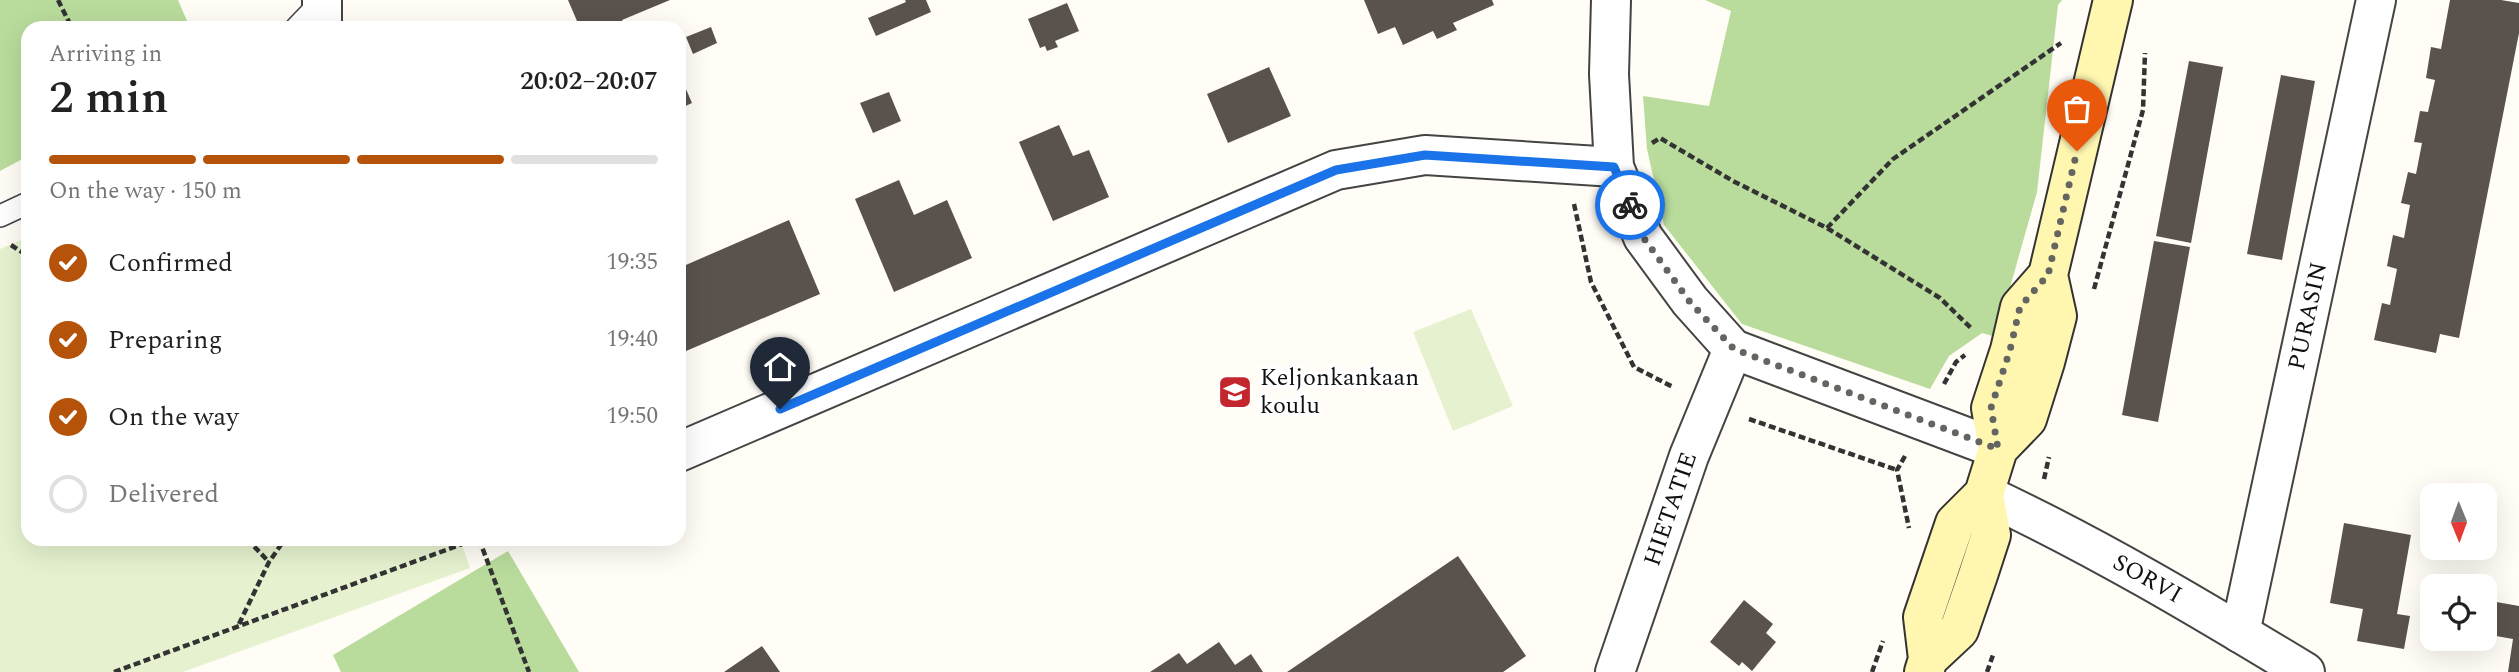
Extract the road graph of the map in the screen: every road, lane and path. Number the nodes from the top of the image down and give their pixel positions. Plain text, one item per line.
1 (58, 0) edge
2 (1611, 0) edge
3 (2376, 0) edge
4 (2110, 14) edge
5 (68, 21) edge
6 (1614, 167) junction
7 (21, 206) edge
8 (0, 216) edge
9 (1828, 228) junction
10 (1976, 333) dead end
11 (1734, 349) junction
12 (686, 449) edge
13 (1998, 449) junction
14 (1984, 494) junction
15 (254, 546) edge
16 (280, 546) edge
17 (459, 546) edge
18 (481, 546) edge
19 (269, 562) junction
20 (239, 625) junction
21 (2240, 633) junction
22 (1926, 666) edge
23 (114, 672) edge
24 (529, 672) edge
25 (1615, 672) edge
26 (2305, 672) edge

1 - 5 path
2 - 6 street
3 - 21 street, PURASIN
4 - 9 path
4 - 13 main road
6 - 9 path
6 - 11 street
6 - 12 street
7 - 8 lane
9 - 10 path
11 - 13 street
11 - 25 street, HIETATIE
13 - 14 main road
14 - 21 street, SORVI
14 - 22 main road
15 - 19 path
16 - 19 path
17 - 20 path
18 - 24 path
19 - 20 path
20 - 23 path
21 - 26 street, SORVI

